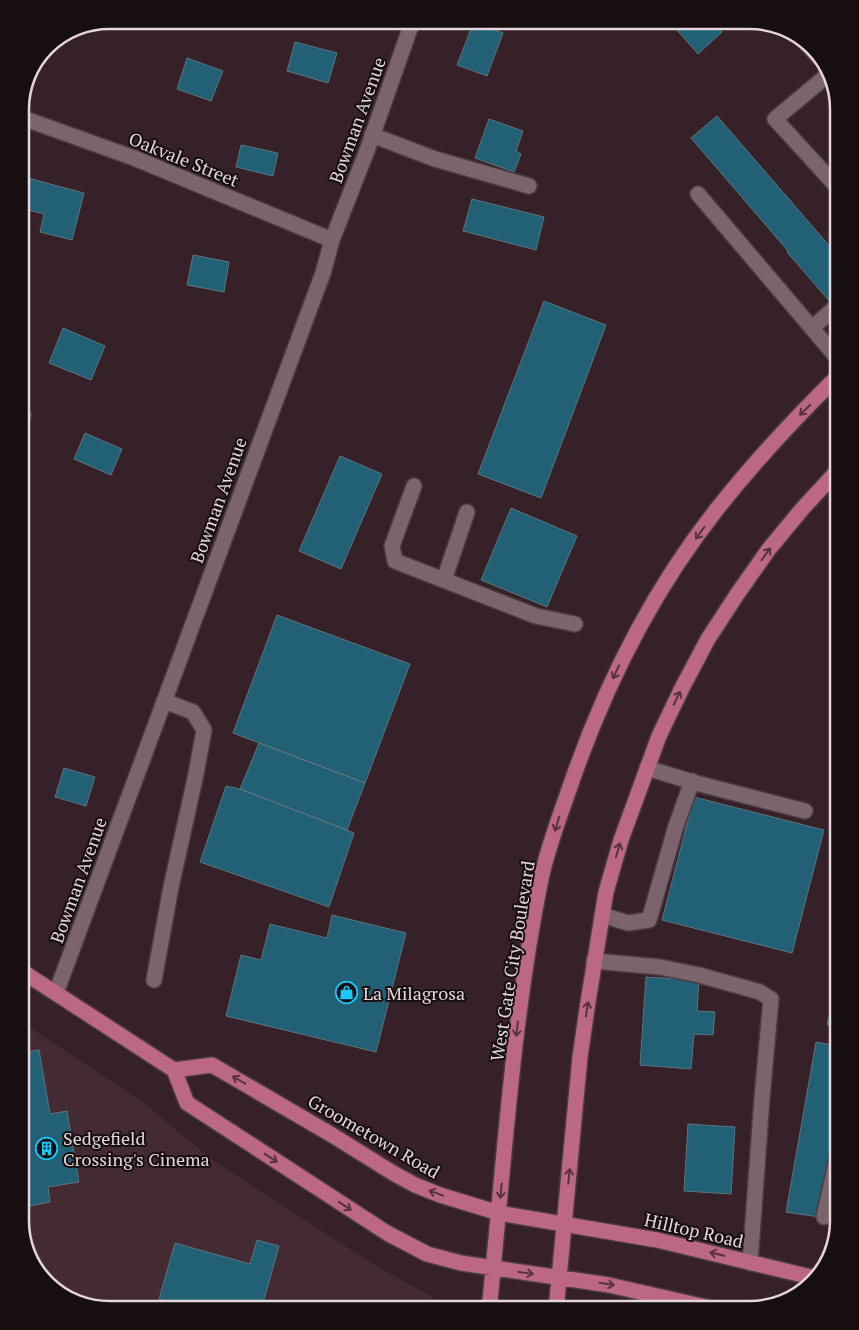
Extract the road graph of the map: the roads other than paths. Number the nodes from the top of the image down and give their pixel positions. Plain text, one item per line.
1 (410, 29) edge
2 (824, 78) edge
3 (29, 120) edge
4 (372, 135) junction
5 (830, 178) edge
6 (529, 186) dead end
7 (698, 194) dead end
8 (332, 240) junction
9 (830, 312) edge
10 (812, 328) junction
11 (830, 349) edge
12 (830, 384) edge
13 (830, 479) edge
14 (414, 486) dead end
15 (467, 512) dead end
16 (444, 580) junction
17 (575, 624) dead end
18 (164, 701) junction
19 (647, 768) junction
20 (692, 781) junction
21 (805, 810) dead end
22 (602, 916) junction
23 (594, 961) junction
24 (29, 976) edge
25 (154, 980) dead end
26 (56, 993) junction
27 (174, 1070) junction
28 (830, 1191) edge
29 (499, 1213) junction
30 (824, 1218) dead end
31 (564, 1224) junction
32 (750, 1262) junction
33 (494, 1268) junction
34 (808, 1276) edge
35 (559, 1277) junction
36 (490, 1301) edge
37 (557, 1301) edge
38 (668, 1301) edge

1 - 4 street, Bowman Avenue
2 - 5 street
3 - 8 street, Oakvale Street
4 - 6 street
4 - 8 street, Bowman Avenue
7 - 10 street
8 - 18 street, Bowman Avenue
9 - 10 street
10 - 11 street
12 -> 29 main road, West Gate City Boulevard
19 -> 13 main road
14 - 16 street
15 - 16 street
16 - 17 street
18 - 25 street
18 - 26 street, Bowman Avenue
19 - 20 street
22 -> 19 main road
20 - 21 street
20 - 22 street
22 - 23 main road
31 -> 23 main road
23 - 32 street
24 - 26 main road
26 - 27 main road
29 -> 27 main road, Groometown Road
27 -> 33 main road
28 - 30 street
29 - 31 main road, Groometown Road
29 - 33 main road, West Gate City Boulevard
32 -> 31 main road, Hilltop Road
31 - 35 main road
32 - 34 main road, Hilltop Road
33 -> 35 main road
33 - 36 main road, West Gate City Boulevard
35 - 37 main road
35 -> 38 main road

